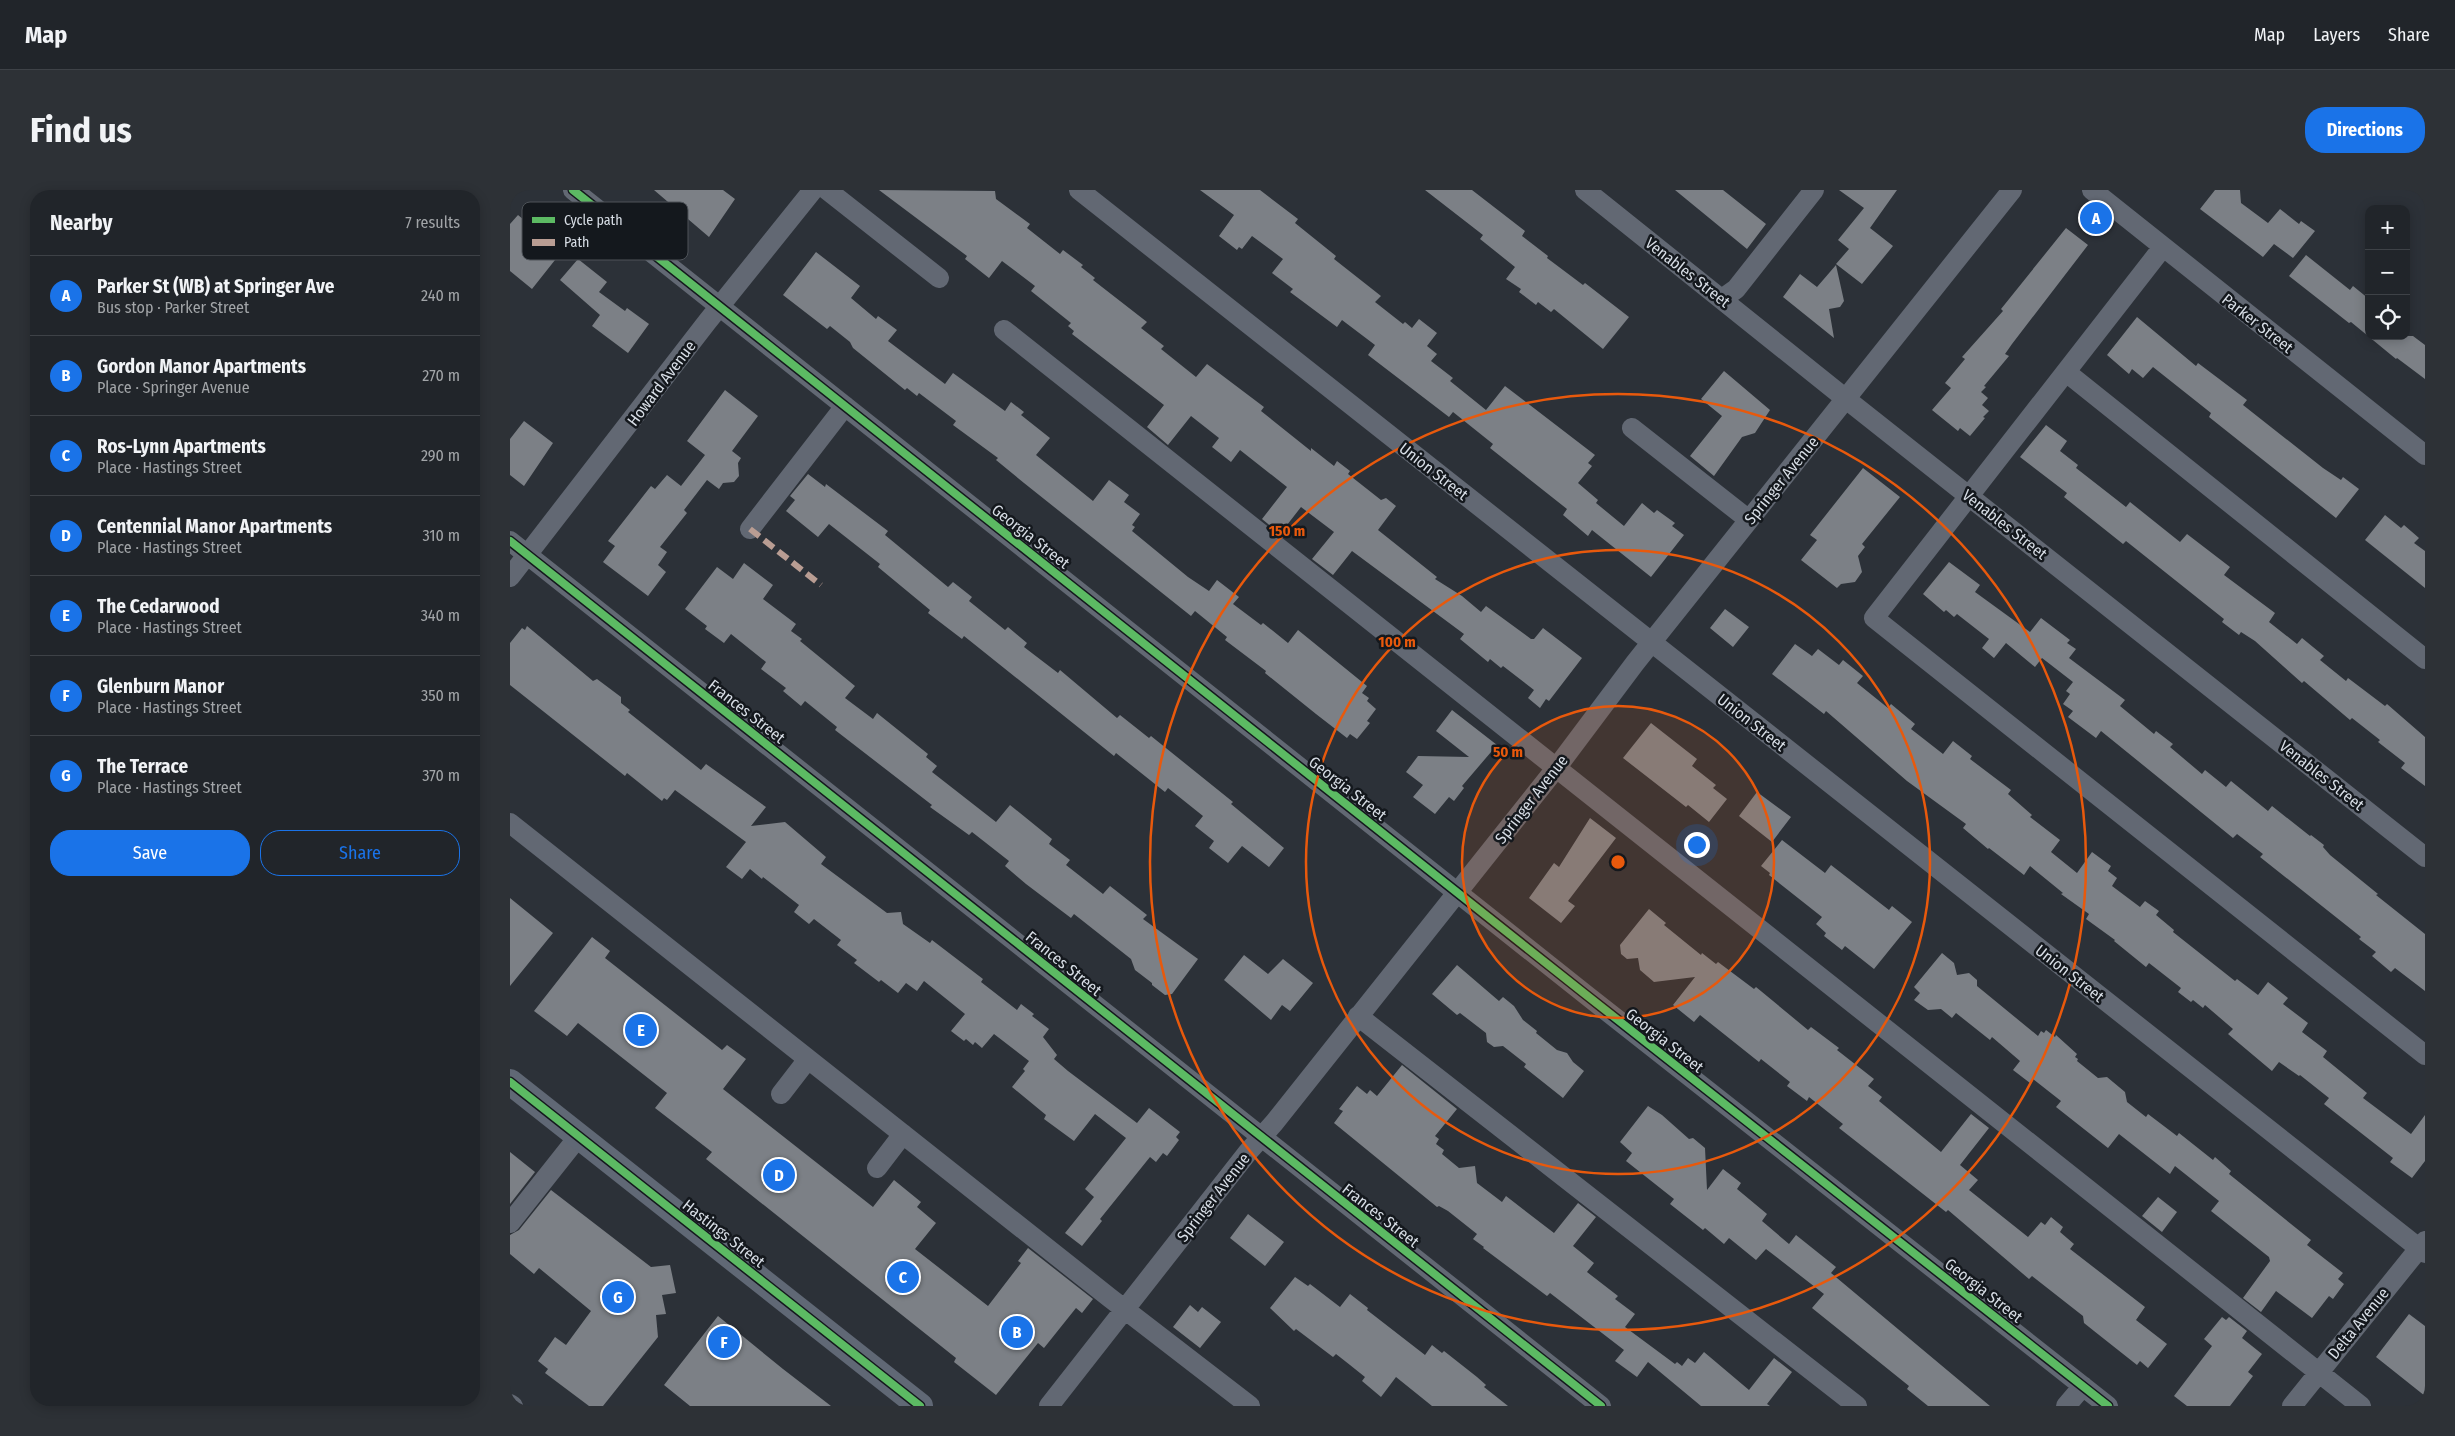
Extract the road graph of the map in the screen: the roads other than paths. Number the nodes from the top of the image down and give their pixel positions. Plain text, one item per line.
1 (573, 190) edge
2 (814, 190) edge
3 (827, 190) edge
4 (1079, 190) edge
5 (1585, 190) edge
6 (1814, 190) edge
7 (2012, 190) edge
8 (2092, 190) edge
9 (588, 202) edge
10 (2163, 247) junction
11 (661, 260) edge
12 (939, 278) dead end
13 (1722, 299) junction
14 (720, 307) junction
15 (1004, 330) dead end
16 (2066, 372) junction
17 (1846, 399) junction
18 (845, 406) junction
19 (1632, 428) dead end
20 (2425, 455) edge
21 (1969, 496) junction
22 (1749, 520) junction
23 (750, 529) dead end
24 (510, 542) edge
25 (528, 555) junction
26 (510, 578) edge
27 (1652, 643) junction
28 (2425, 659) edge
29 (1557, 767) junction
30 (510, 822) edge
31 (2425, 857) edge
32 (1457, 892) junction
33 (1358, 1016) junction
34 (2425, 1055) edge
35 (808, 1059) junction
36 (510, 1082) edge
37 (781, 1094) dead end
38 (903, 1134) junction
39 (579, 1136) junction
40 (1260, 1137) junction
41 (877, 1168) dead end
42 (510, 1222) edge
43 (2423, 1248) edge
44 (1125, 1310) junction
45 (2318, 1373) junction
46 (2083, 1386) junction
47 (920, 1406) edge
48 (1049, 1406) edge
49 (1250, 1406) edge
50 (1601, 1406) edge
51 (1857, 1406) edge
52 (2066, 1406) edge
53 (2108, 1406) edge
54 (2292, 1406) edge
55 (2361, 1406) edge

1 - 9 street, Georgia Street
2 - 14 street, Howard Avenue
3 - 12 street
4 - 27 street, Union Street
5 - 13 street, Venables Street
6 - 13 street
7 - 17 street, Springer Avenue
8 - 10 street, Parker Street
10 - 16 street
10 - 20 street, Parker Street
11 - 14 street, Georgia Street
13 - 17 street, Venables Street
14 - 18 street, Georgia Street
14 - 25 street, Howard Avenue
15 - 29 street
16 - 21 street
16 - 28 street
17 - 21 street, Venables Street
17 - 22 street, Springer Avenue
18 - 23 street
18 - 32 street, Georgia Street
19 - 22 street
21 - 31 street, Venables Street
21 - 34 street
22 - 27 street, Springer Avenue
24 - 25 street, Frances Street
25 - 26 street, Howard Avenue
25 - 40 street, Frances Street
27 - 29 street, Springer Avenue
27 - 43 street, Union Street
29 - 32 street, Springer Avenue
29 - 45 street
30 - 35 street
32 - 33 street, Springer Avenue
32 - 46 street, Georgia Street
33 - 40 street, Springer Avenue
33 - 51 street
35 - 37 street
35 - 38 street
36 - 39 main road, Hastings Street
38 - 41 street
38 - 44 street
39 - 42 street
39 - 47 main road, Hastings Street
40 - 44 street, Springer Avenue
40 - 50 street, Frances Street
43 - 45 street, Delta Avenue
44 - 48 street, Springer Avenue
44 - 49 street
45 - 54 street, Delta Avenue
45 - 55 street
46 - 52 street
46 - 53 street, Georgia Street

